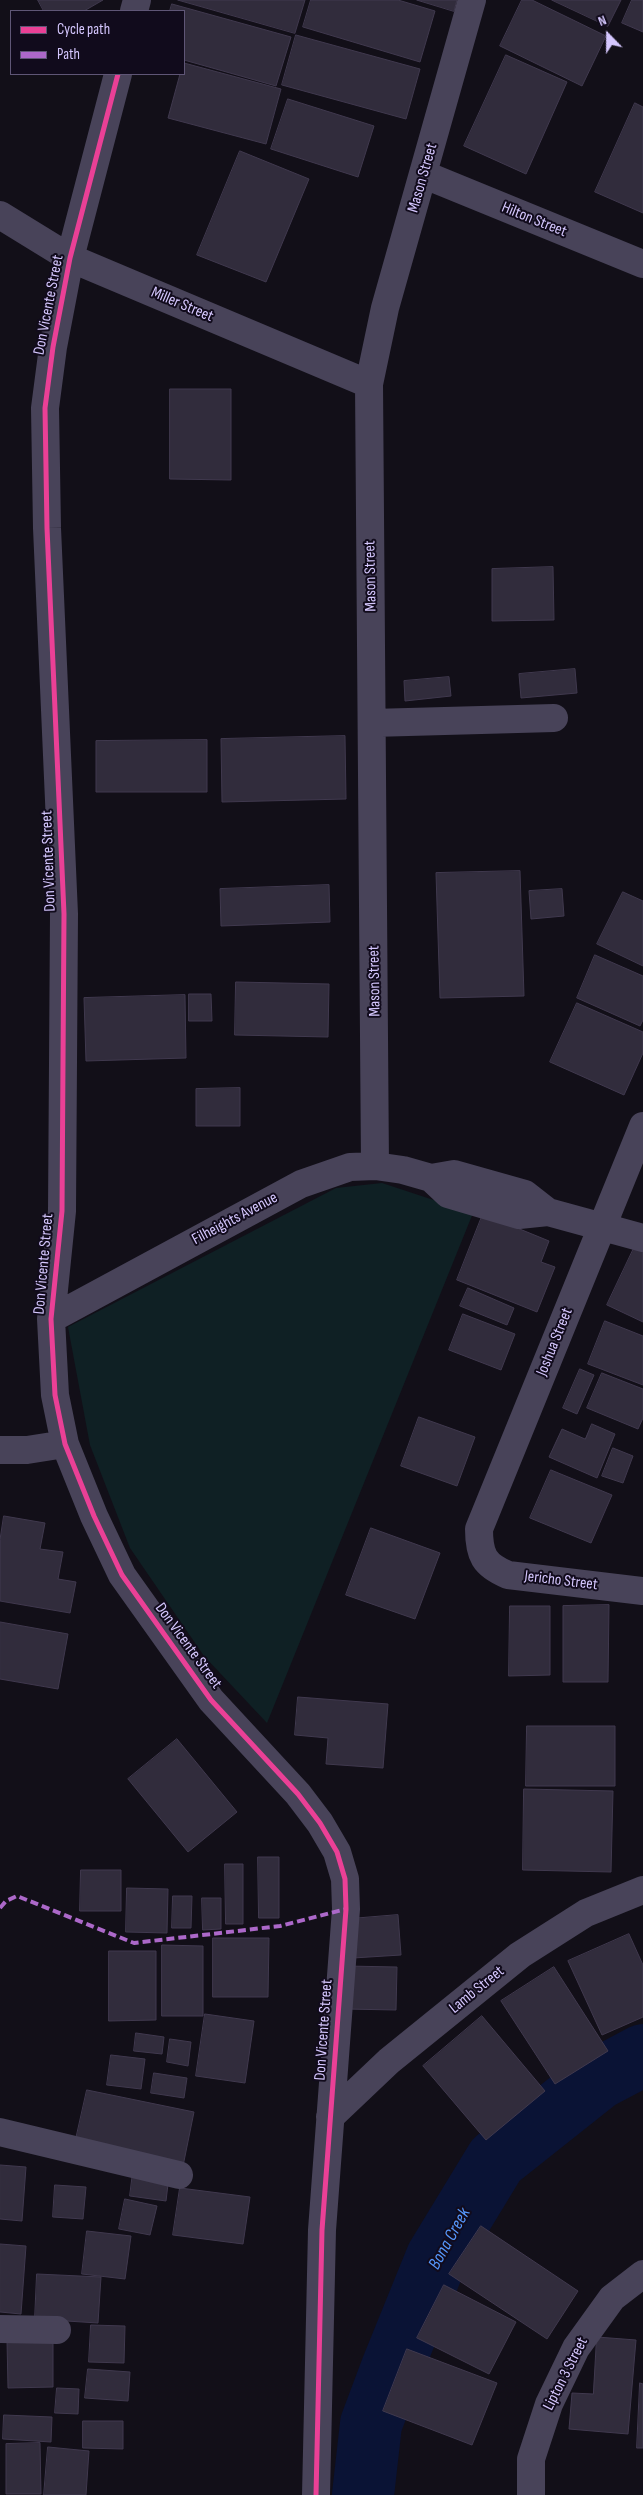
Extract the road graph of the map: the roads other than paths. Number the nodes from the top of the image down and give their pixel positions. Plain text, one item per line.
1 (472, 0) edge
2 (118, 75) edge
3 (425, 175) junction
4 (0, 215) edge
5 (70, 258) junction
6 (643, 264) edge
7 (369, 384) junction
8 (554, 718) dead end
9 (372, 723) junction
10 (643, 1126) edge
11 (375, 1166) junction
12 (602, 1228) junction
13 (643, 1238) edge
14 (51, 1319) junction
15 (65, 1444) junction
16 (0, 1450) edge
17 (484, 1558) joint
18 (643, 1591) edge
19 (643, 1890) edge
20 (330, 2116) junction
21 (0, 2132) edge
22 (179, 2175) dead end
23 (643, 2274) edge
24 (0, 2329) edge
25 (57, 2330) dead end
26 (316, 2495) edge
27 (531, 2495) edge

1 - 3 street, Mason Street
2 - 5 street, Don Vicente Street
3 - 6 street, Hilton Street
3 - 7 street, Mason Street
4 - 5 street, Miller Street
5 - 7 street, Miller Street
5 - 14 street, Don Vicente Street
7 - 9 street, Mason Street
8 - 9 street
9 - 11 street, Mason Street
10 - 12 street, Joshua Street
11 - 12 street, Filheights Avenue
11 - 14 street, Filheights Avenue
12 - 13 street, Filheights Avenue
12 - 17 street, Joshua Street
14 - 15 street, Don Vicente Street
15 - 16 street
15 - 20 street, Don Vicente Street
17 - 18 street, Jericho Street
19 - 20 street, Lamb Street
20 - 26 street, Don Vicente Street
21 - 22 street
23 - 27 street, Lipton 3 Street
24 - 25 street

